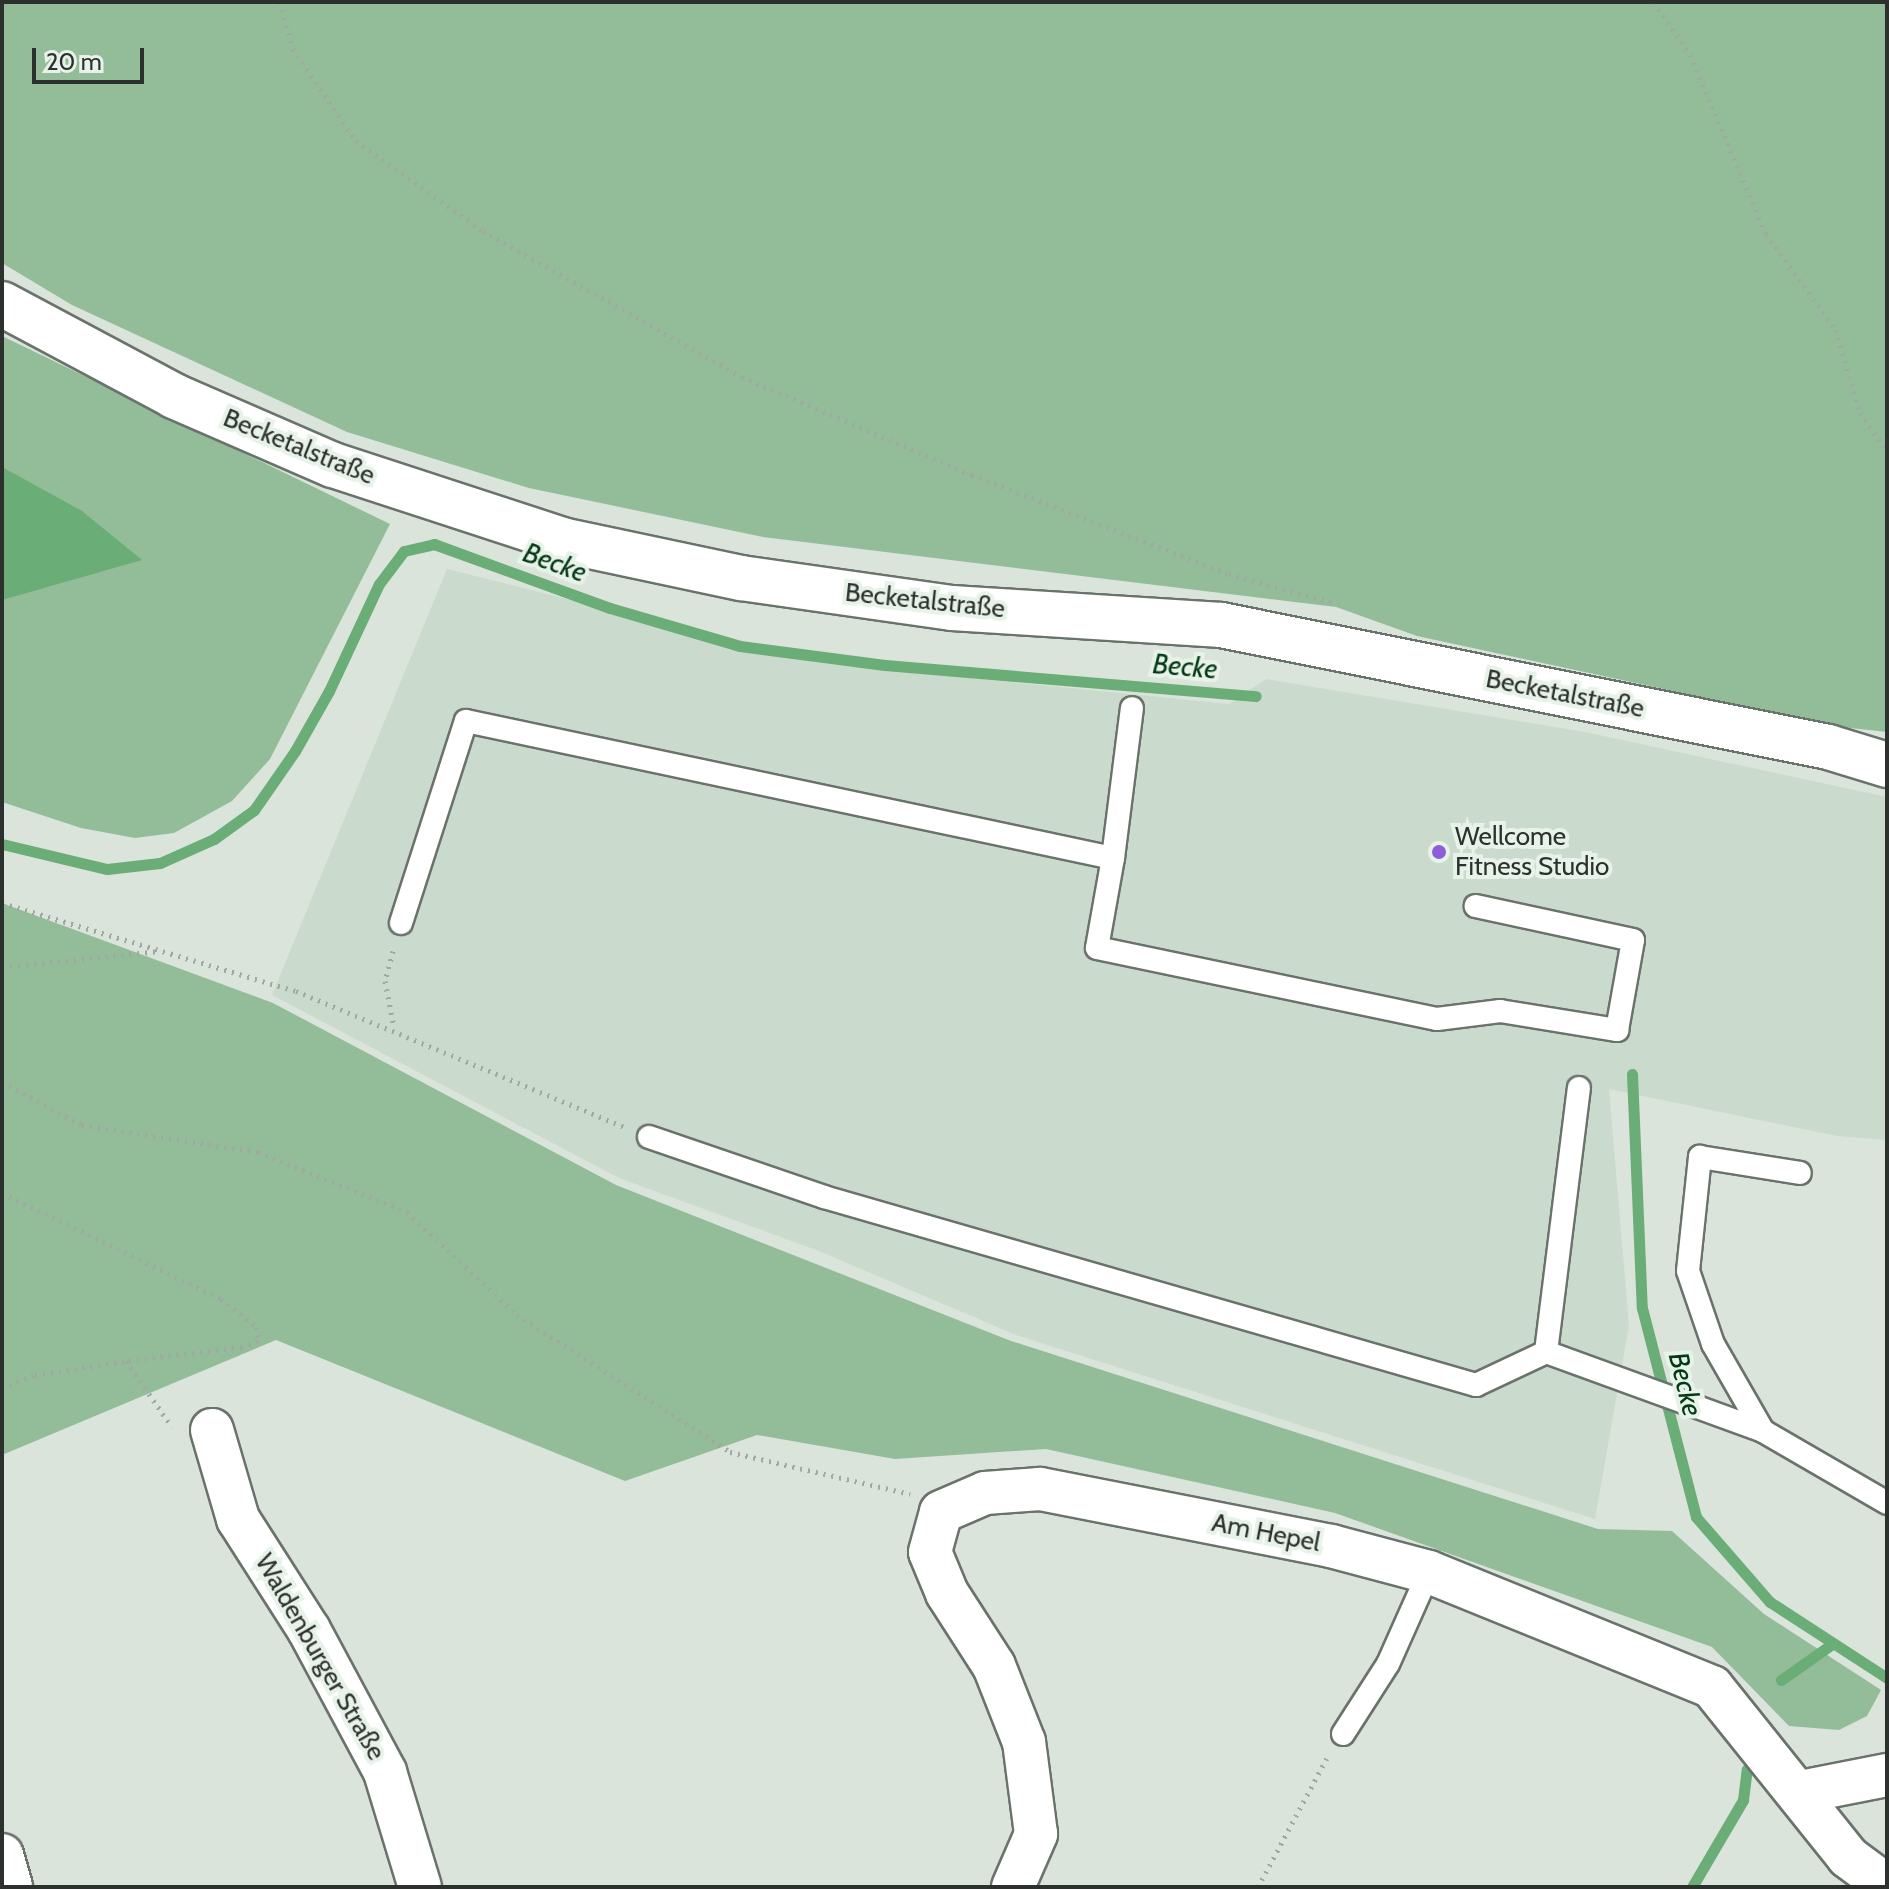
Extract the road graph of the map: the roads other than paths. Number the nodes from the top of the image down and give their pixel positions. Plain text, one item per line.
1 (2, 304) edge
2 (1132, 708) dead end
3 (1887, 765) edge
4 (1113, 858) junction
5 (1476, 906) dead end
6 (401, 923) road end
7 (1579, 1088) dead end
8 (649, 1137) road end
9 (1800, 1173) dead end
10 (1546, 1352) junction
11 (212, 1430) road end
12 (1763, 1431) junction
13 (1887, 1503) edge
14 (1429, 1572) junction
15 (1343, 1734) road end
16 (1887, 1775) edge
17 (1800, 1792) junction
18 (2, 1855) edge
19 (1887, 1886) edge
20 (11, 1887) edge
21 (420, 1887) edge
22 (1013, 1887) edge

1 - 3 main road, Becketalstraße
2 - 4 lane
4 - 5 lane
4 - 6 lane
7 - 10 lane
8 - 10 lane
9 - 12 lane
10 - 12 lane
11 - 21 street, Waldenburger Straße
12 - 13 lane
14 - 15 lane
14 - 17 street, Am Hepel
14 - 22 street, Am Hepel
16 - 17 street
17 - 19 street, Am Hepel
18 - 20 street

